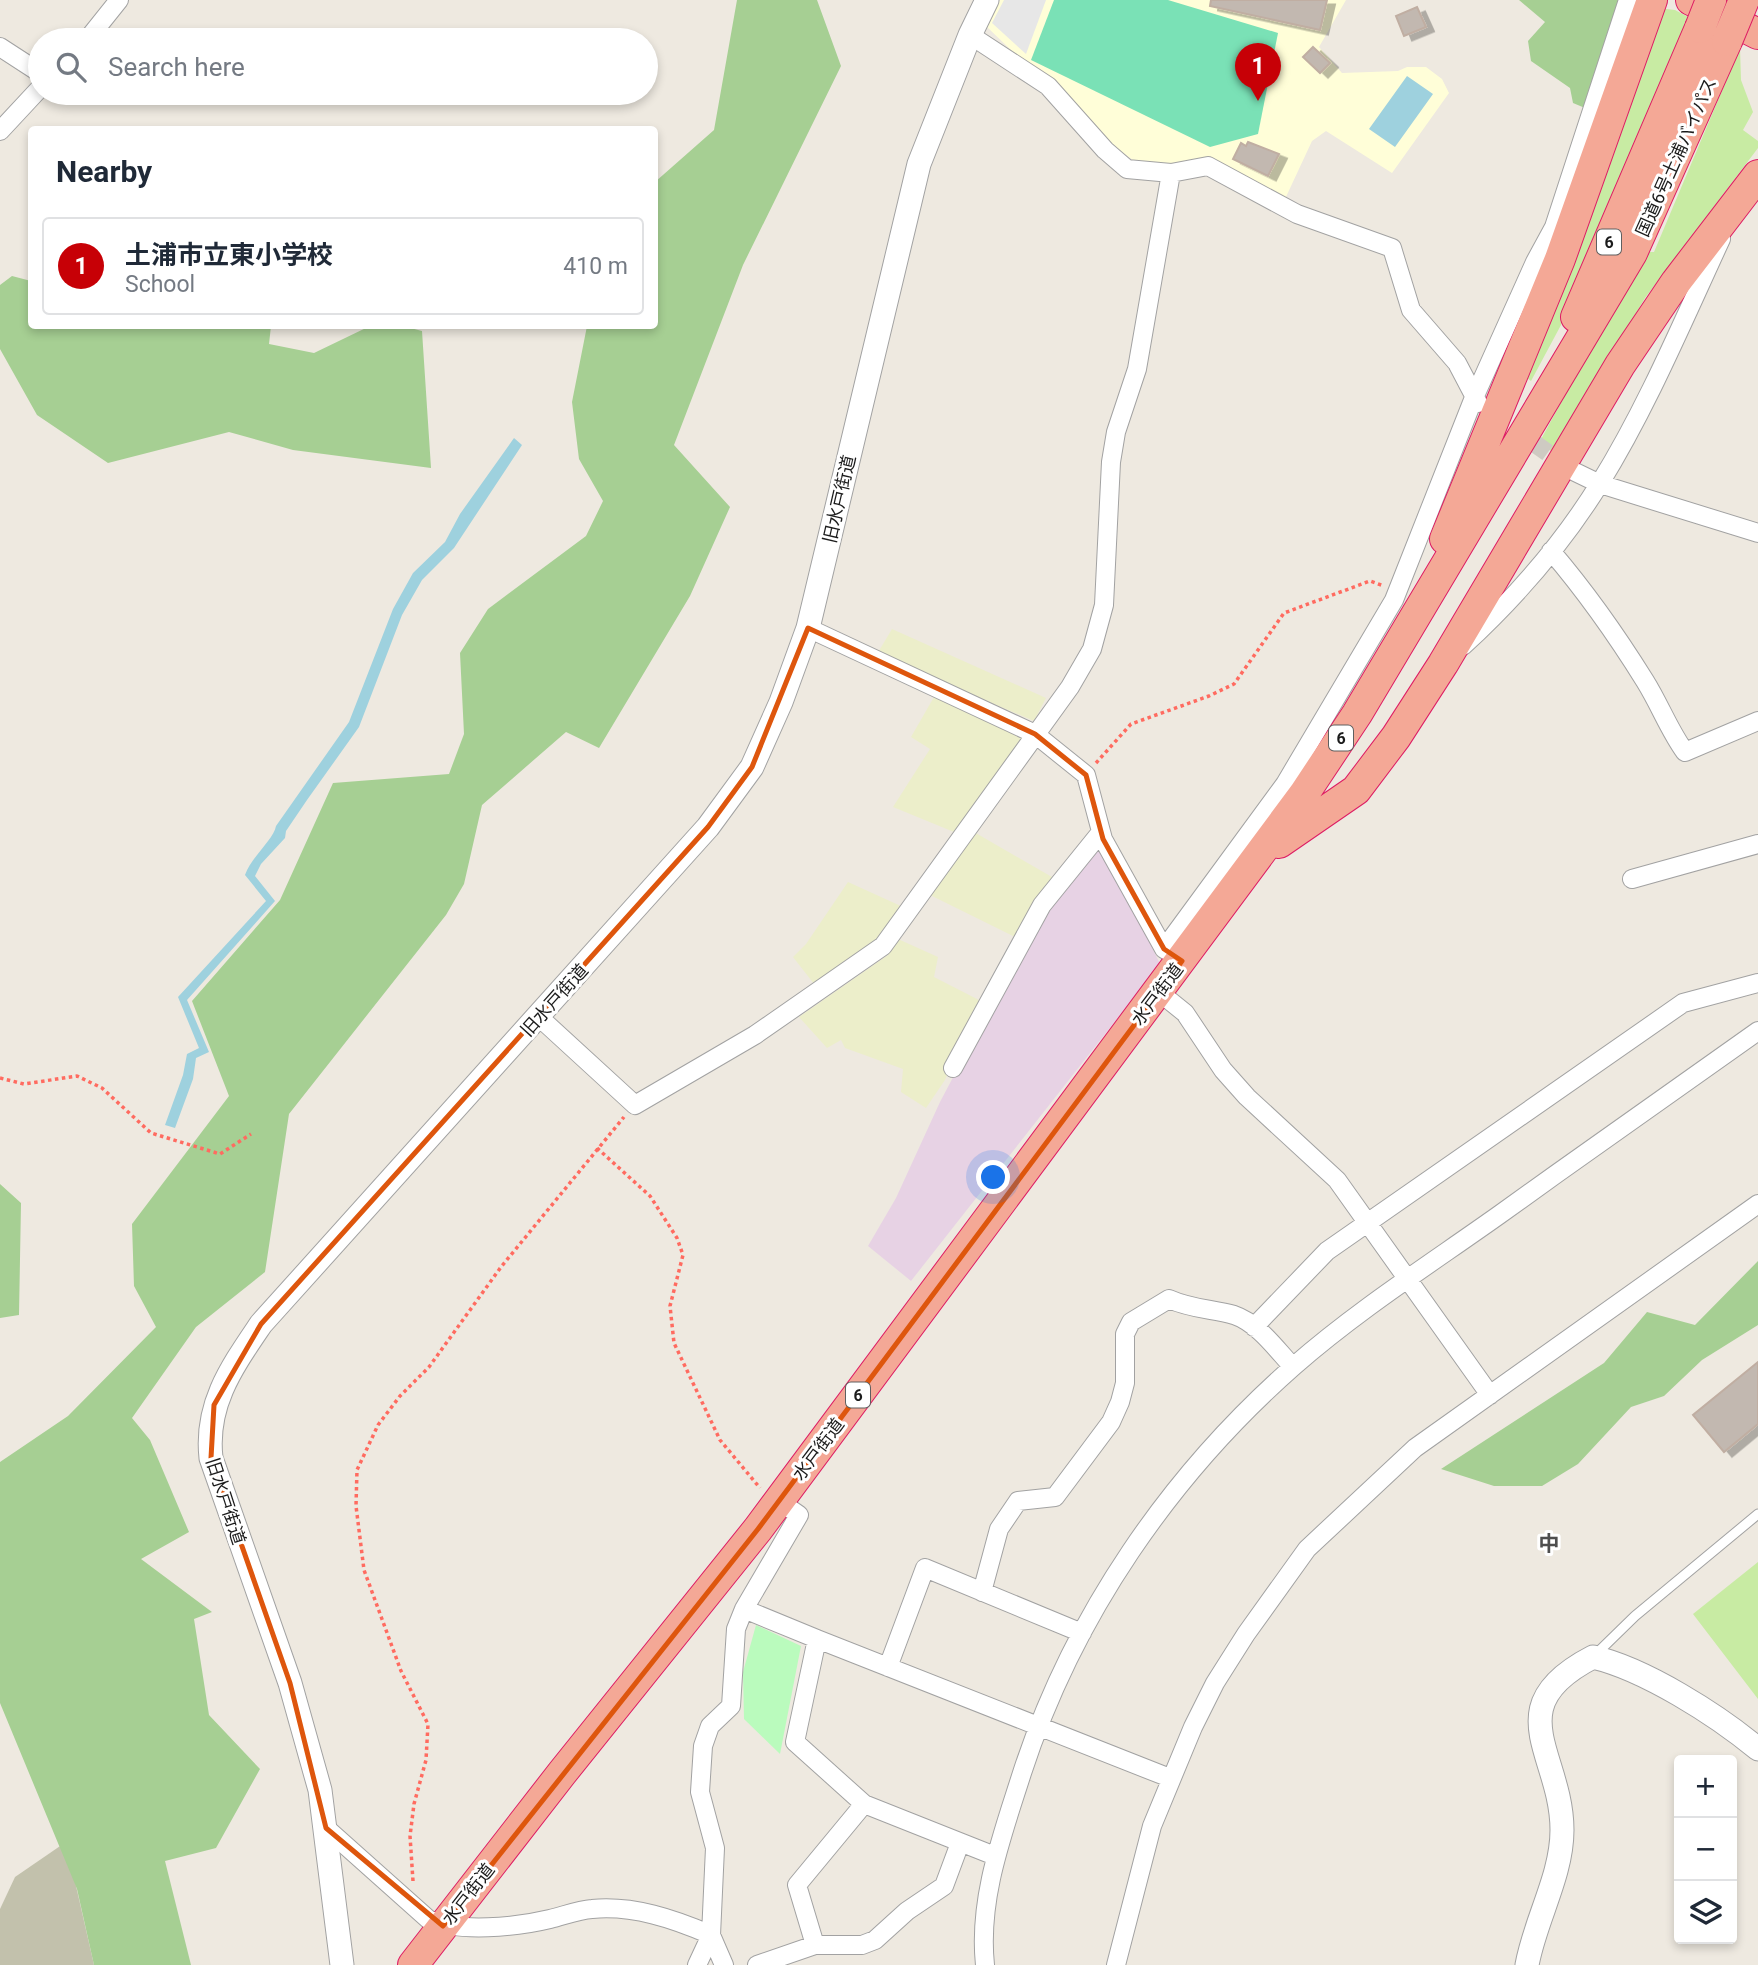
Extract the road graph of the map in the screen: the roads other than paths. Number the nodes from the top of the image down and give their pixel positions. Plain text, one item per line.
1 (119, 0) edge
2 (987, 0) edge
3 (1628, 0) edge
4 (1652, 0) edge
5 (1711, 0) edge
6 (1744, 0) edge
7 (1696, 14) edge
8 (97, 28) edge
9 (1758, 34) edge
10 (970, 35) junction
11 (0, 47) edge
12 (28, 65) edge
13 (28, 102) edge
14 (0, 131) edge
15 (1171, 173) junction
16 (1749, 187) edge
17 (1473, 400) junction
18 (1489, 411) tunnel mouth
19 (1514, 455) junction
20 (1572, 470) tunnel mouth
21 (1600, 484) junction
22 (1758, 533) edge
23 (1551, 551) junction
24 (1415, 618) junction
25 (808, 628) junction
26 (1443, 664) junction
27 (1758, 721) edge
28 (1035, 734) junction
29 (1101, 832) junction
30 (1758, 844) edge
31 (1261, 855) junction
32 (1632, 879) dead end
33 (1173, 955) junction
34 (1758, 983) edge
35 (1159, 992) junction
36 (539, 1017) junction
37 (1758, 1031) edge
38 (953, 1068) dead end
39 (1758, 1204) edge
40 (1369, 1222) junction
41 (1408, 1279) junction
42 (1254, 1327) junction
43 (1293, 1367) junction
44 (1490, 1395) junction
45 (779, 1501) junction
46 (1758, 1514) edge
47 (982, 1592) junction
48 (744, 1609) junction
49 (1082, 1633) junction
50 (817, 1639) junction
51 (1593, 1657) junction
52 (888, 1667) junction
53 (1038, 1725) junction
54 (1758, 1749) edge
55 (1170, 1778) junction
56 (864, 1804) junction
57 (326, 1828) junction
58 (960, 1843) junction
59 (995, 1856) junction
60 (432, 1919) junction
61 (711, 1934) junction
62 (815, 1945) junction
63 (342, 1965) edge
64 (413, 1965) edge
65 (697, 1965) edge
66 (724, 1965) edge
67 (757, 1965) edge
68 (985, 1965) edge
69 (1116, 1965) edge
70 (1527, 1965) edge

1 - 8 street
2 - 10 street, 旧水戸街道
3 - 17 street
4 - 24 highway
5 - 7 highway, 国道6号土浦バイパス / 6, bridge
6 - 19 highway, 国道6号土浦バイパス / 6, bridge
7 - 9 highway
7 - 19 highway, 国道6号土浦バイパス / 6
10 - 15 street
10 - 25 street, 旧水戸街道
11 - 12 street
13 - 14 street
15 - 17 street
15 - 28 street
16 - 21 street
16 - 26 highway
17 - 18 street
17 - 33 street
19 - 24 highway, 国道6号土浦バイパス / 6
20 - 21 street
21 - 22 street
21 - 23 street
23 - 26 street
23 - 27 street
24 - 31 highway, 国道6号土浦バイパス / 6
25 - 28 street
25 - 36 street, 旧水戸街道
26 - 31 highway
28 - 29 street
28 - 36 street
29 - 33 street
29 - 38 street
30 - 32 street
31 - 33 highway, 水戸街道 / 6
33 - 35 highway, 水戸街道 / 6
34 - 40 street
35 - 40 street
35 - 45 highway, 水戸街道 / 6
36 - 57 street, 旧水戸街道
37 - 41 street
39 - 44 street
40 - 41 street
40 - 42 street
41 - 43 street
41 - 44 street
42 - 43 street
42 - 47 street
43 - 49 street
44 - 55 street
45 - 48 street
45 - 60 highway, 水戸街道 / 6
46 - 51 lane
47 - 49 street
47 - 52 street
48 - 50 street
48 - 61 street
49 - 53 street
50 - 52 street
50 - 56 street
51 - 54 street
51 - 70 street
52 - 53 street
53 - 55 street
53 - 59 street
55 - 69 street
56 - 58 street
56 - 62 street
57 - 60 street
57 - 63 street, 旧水戸街道
58 - 59 street
58 - 62 street
59 - 68 street
60 - 61 street
60 - 64 highway, 水戸街道 / 6
61 - 65 street
61 - 66 street
62 - 67 street

